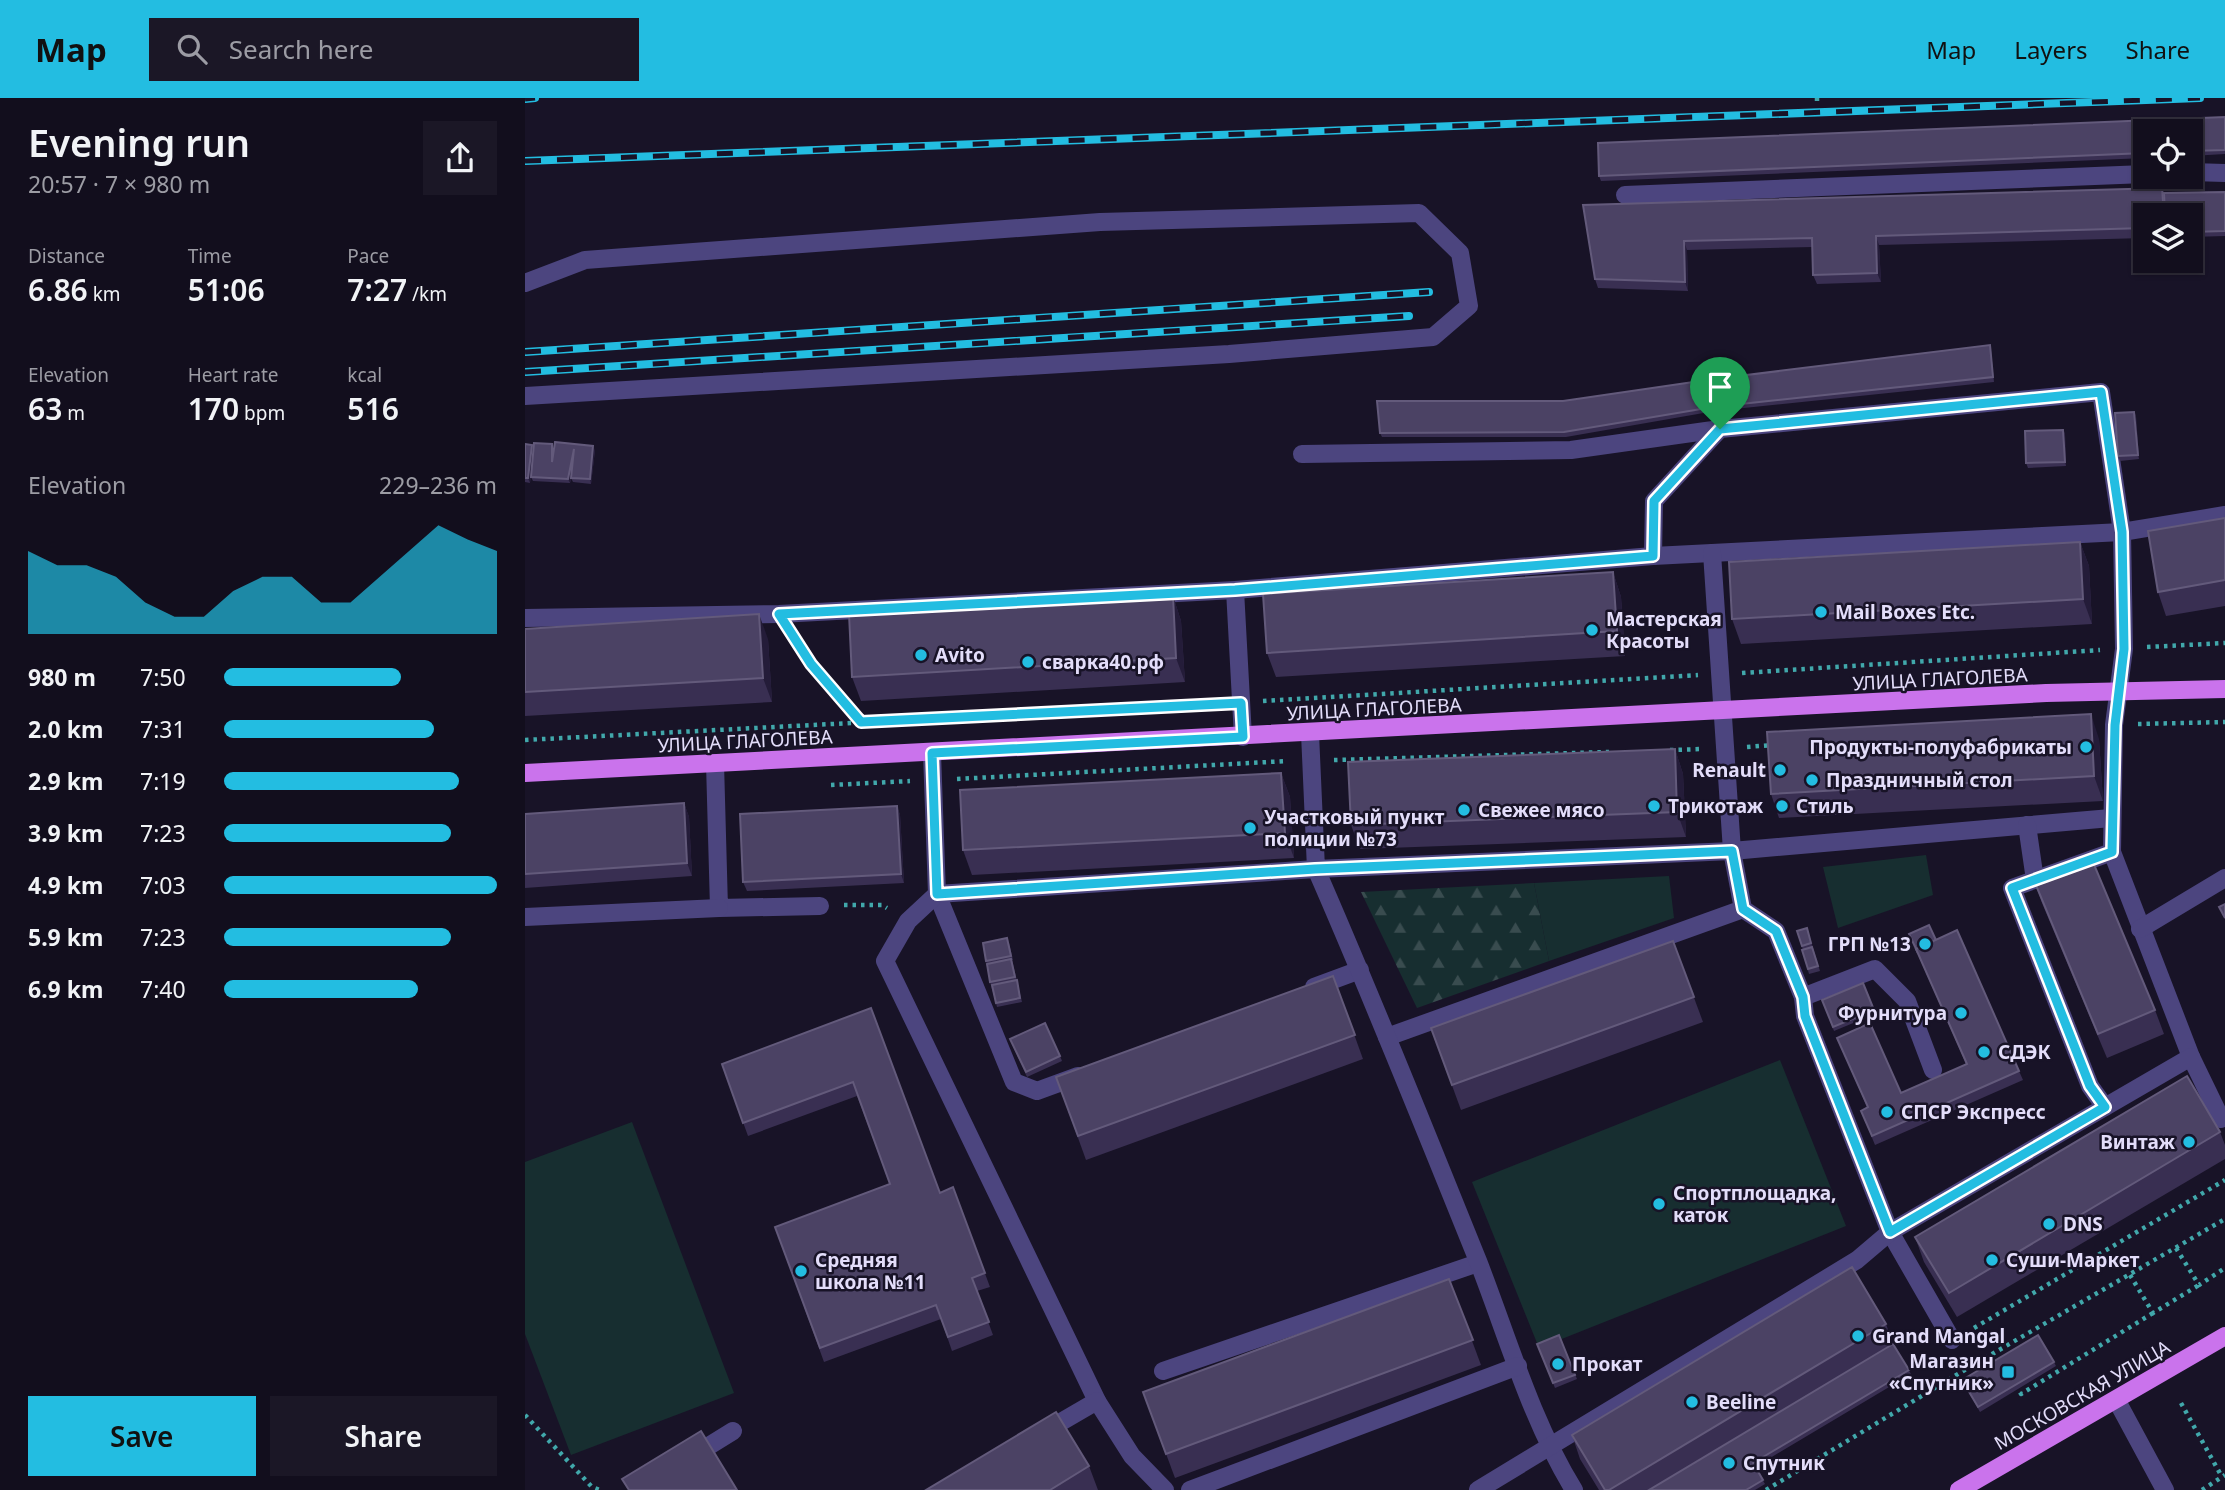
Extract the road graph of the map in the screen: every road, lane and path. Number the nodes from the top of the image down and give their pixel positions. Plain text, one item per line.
1 (2203, 172) edge
2 (2225, 173) edge
3 (2133, 174) edge
4 (1625, 195) dead end
5 (525, 284) edge
6 (525, 396) edge
7 (1720, 429) junction
8 (1302, 454) dead end
9 (2225, 515) edge
10 (2122, 532) junction
11 (1712, 553) junction
12 (1653, 556) junction
13 (1235, 590) junction
14 (779, 614) junction
15 (525, 618) edge
16 (2225, 643) edge
17 (2124, 649) junction
18 (1720, 674) junction
19 (2225, 689) edge
20 (2120, 691) junction
21 (1241, 703) junction
22 (1722, 712) junction
23 (861, 722) junction
24 (2225, 722) edge
25 (2115, 725) junction
26 (1310, 733) junction
27 (1243, 737) junction
28 (525, 740) edge
29 (1787, 744) edge
30 (1723, 749) junction
31 (1668, 750) edge
32 (1613, 752) edge
33 (932, 753) junction
34 (1311, 760) junction
35 (715, 763) junction
36 (525, 773) edge
37 (933, 780) junction
38 (827, 785) dead end
39 (2112, 818) junction
40 (2027, 825) junction
41 (1732, 851) junction
42 (2112, 852) junction
43 (1315, 869) junction
44 (2225, 878) edge
45 (2035, 880) junction
46 (937, 894) junction
47 (820, 906) joint
48 (719, 908) junction
49 (1743, 909) junction
50 (525, 917) edge
51 (908, 921) junction
52 (2140, 929) junction
53 (1360, 970) junction
54 (1295, 994) edge
55 (1803, 997) junction
56 (1387, 1037) junction
57 (2191, 1057) junction
58 (1933, 1070) dead end
59 (1089, 1072) edge
60 (2105, 1107) junction
61 (2221, 1119) dead end
62 (2225, 1180) edge
63 (2224, 1221) edge
64 (1890, 1232) junction
65 (2176, 1248) junction
66 (1478, 1263) junction
67 (2225, 1268) edge
68 (2130, 1275) junction
69 (2199, 1285) junction
70 (2153, 1313) junction
71 (2225, 1336) edge
72 (1952, 1340) junction
73 (1996, 1352) junction
74 (2002, 1362) edge
75 (1518, 1366) junction
76 (1968, 1368) junction
77 (1163, 1371) dead end
78 (2014, 1383) edge
79 (1097, 1401) junction
80 (2117, 1401) junction
81 (2181, 1403) dead end
82 (525, 1416) edge
83 (733, 1431) dead end
84 (1027, 1442) edge
85 (1548, 1448) junction
86 (674, 1468) edge
87 (2223, 1476) edge
88 (600, 1490) edge
89 (1165, 1490) edge
90 (1190, 1490) edge
91 (1478, 1490) edge
92 (1574, 1490) edge
93 (1766, 1490) edge
94 (1959, 1490) edge
95 (2165, 1490) edge
96 (2202, 1490) edge

1 - 2 street
3 - 4 street
5 - 6 street
7 - 8 street
7 - 10 street
7 - 12 street
9 - 10 street
10 - 11 street
10 - 17 street
11 - 12 street
11 - 18 street
12 - 13 street
13 - 14 street
13 - 21 street
14 - 15 street
14 - 23 path
16 - 17 path
17 - 18 path
17 - 20 street
18 - 21 path
18 - 22 street
19 - 20 main road, УЛИЦА ГЛАГОЛЕВА
20 - 22 main road, УЛИЦА ГЛАГОЛЕВА
20 - 25 street
21 - 23 path
21 - 27 street
22 - 26 main road, УЛИЦА ГЛАГОЛЕВА
22 - 30 street
23 - 28 path
24 - 25 path
25 - 39 street
26 - 27 main road, УЛИЦА ГЛАГОЛЕВА
26 - 34 street
27 - 33 main road, УЛИЦА ГЛАГОЛЕВА
29 - 30 path
30 - 31 path
30 - 41 street
32 - 34 path
33 - 35 main road, УЛИЦА ГЛАГОЛЕВА
33 - 37 street
34 - 37 path
34 - 43 street
35 - 36 main road, УЛИЦА ГЛАГОЛЕВА
35 - 48 street
37 - 38 path
37 - 46 street
39 - 40 street
39 - 42 street
40 - 41 street
40 - 45 street
41 - 43 street
41 - 49 street
42 - 45 street
42 - 52 street
43 - 46 street
43 - 53 street
44 - 52 street
45 - 60 street
46 - 51 street
46 - 59 street
47 - 48 street
47 - 51 path
48 - 50 street
49 - 55 street
49 - 56 street
51 - 79 street
52 - 57 street
53 - 54 street
53 - 56 street
55 - 58 street
55 - 64 street
56 - 66 street
57 - 60 street
57 - 61 street
60 - 64 street
62 - 72 path
63 - 65 path
64 - 72 street
64 - 85 street
65 - 68 path
65 - 69 path
66 - 75 street
66 - 77 street
67 - 69 path
68 - 70 path
68 - 73 path
69 - 70 path
70 - 78 path
71 - 80 main road, МОСКОВСКАЯ УЛИЦА
72 - 76 path
73 - 74 path
73 - 76 path
75 - 85 street
75 - 90 street
76 - 93 path
79 - 84 street
79 - 89 street
80 - 94 main road, МОСКОВСКАЯ УЛИЦА
80 - 95 street
81 - 87 path
82 - 88 path
83 - 86 street
85 - 91 street
85 - 92 street
87 - 96 path

